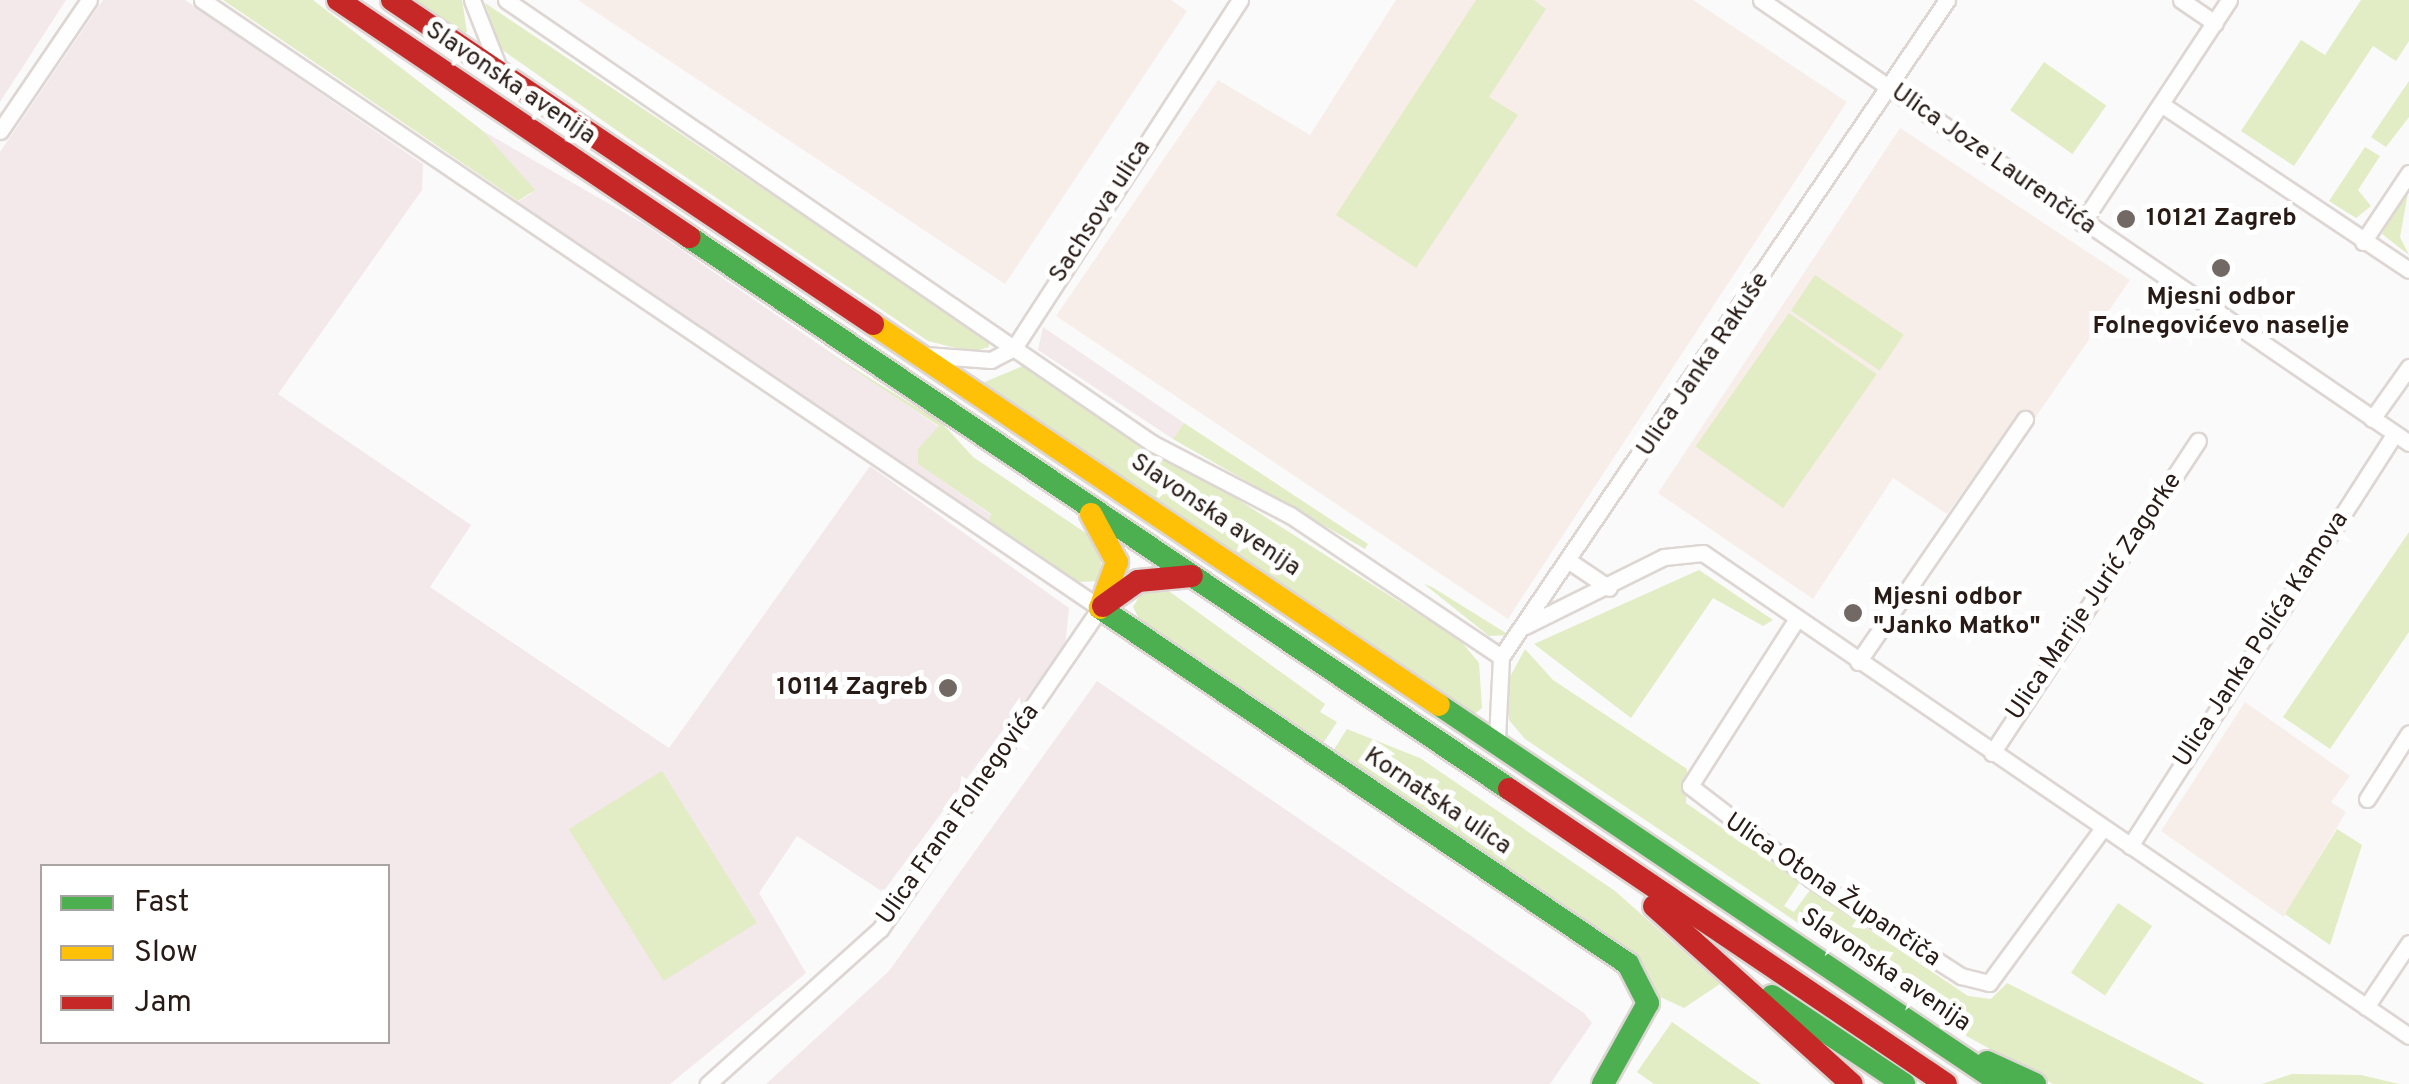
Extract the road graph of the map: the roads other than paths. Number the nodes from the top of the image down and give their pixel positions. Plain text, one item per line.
1 (89, 0) edge
2 (202, 0) edge
3 (338, 0) edge
4 (392, 0) edge
5 (472, 0) edge
6 (506, 0) edge
7 (1240, 0) edge
8 (1761, 0) edge
9 (1948, 0) edge
10 (2182, 0) edge
11 (2230, 0) edge
12 (2214, 22) junction
13 (502, 74) junction
14 (1889, 90) junction
15 (2161, 104) junction
16 (0, 132) edge
17 (2409, 173) edge
18 (2082, 223) junction
19 (2364, 242) junction
20 (2409, 270) edge
21 (1014, 348) junction
22 (925, 355) junction
23 (2409, 367) edge
24 (2024, 419) dead end
25 (2372, 419) junction
26 (2402, 438) edge
27 (2198, 441) dead end
28 (1072, 493) junction
29 (1568, 561) junction
30 (1194, 576) junction
31 (1609, 588) junction
32 (1100, 608) junction
33 (1796, 620) junction
34 (1524, 626) junction
35 (1500, 657) junction
36 (1858, 662) junction
37 (2409, 733) edge
38 (1497, 738) junction
39 (1992, 754) junction
40 (2367, 799) dead end
41 (1539, 812) junction
42 (2102, 829) junction
43 (2130, 846) junction
44 (2409, 943) edge
45 (1708, 950) junction
46 (2366, 1007) junction
47 (1925, 1033) junction
48 (2409, 1036) edge
49 (708, 1084) edge
50 (1603, 1084) edge
51 (1852, 1084) edge
52 (1904, 1084) edge
53 (1946, 1084) edge
54 (2002, 1084) edge
55 (2035, 1084) edge

1 - 16 street
2 - 32 street
3 - 28 main road, Slavonska avenija
4 - 13 main road, Slavonska avenija
5 - 13 street
6 - 21 street
7 - 21 street, Sachsova ulica
8 - 14 street, Ulica Joze Laurenčića
9 - 14 street, Ulica Janka Rakuše
10 - 12 street
11 - 12 street
12 - 15 street
13 - 22 main road, Slavonska avenija
14 - 18 street, Ulica Joze Laurenčića
14 - 29 street, Ulica Janka Rakuše
15 - 18 street
15 - 19 street
17 - 19 street
18 - 25 street, Ulica Joze Laurenčića
19 - 20 street
21 - 22 street
21 - 35 street
22 - 38 main road, Slavonska avenija
23 - 25 street
24 - 36 street
25 - 26 street, Ulica Joze Laurenčića
26 - 43 street, Ulica Janka Polića Kamova
27 - 39 street, Ulica Marije Jurić Zagorke
28 - 30 main road, Slavonska avenija
28 - 32 main road
29 - 31 street
29 - 34 street, Ulica Janka Rakuše
30 - 32 main road
30 - 41 main road, Slavonska avenija
31 - 33 street
31 - 34 street
32 - 49 street, Ulica Frana Folnegovića
32 - 50 main road, Kornatska ulica
33 - 36 street
33 - 42 street, Ulica Otona Župančiča
34 - 35 street, Ulica Janka Rakuše
35 - 38 street
36 - 39 street
37 - 40 street
38 - 47 main road, Slavonska avenija
39 - 42 street
41 - 45 main road
41 - 53 main road, Slavonska avenija
42 - 43 street
43 - 46 street
44 - 46 street
45 - 51 main road
45 - 52 main road
46 - 48 street
47 - 54 main road, Slavonska avenija
47 - 55 main road

